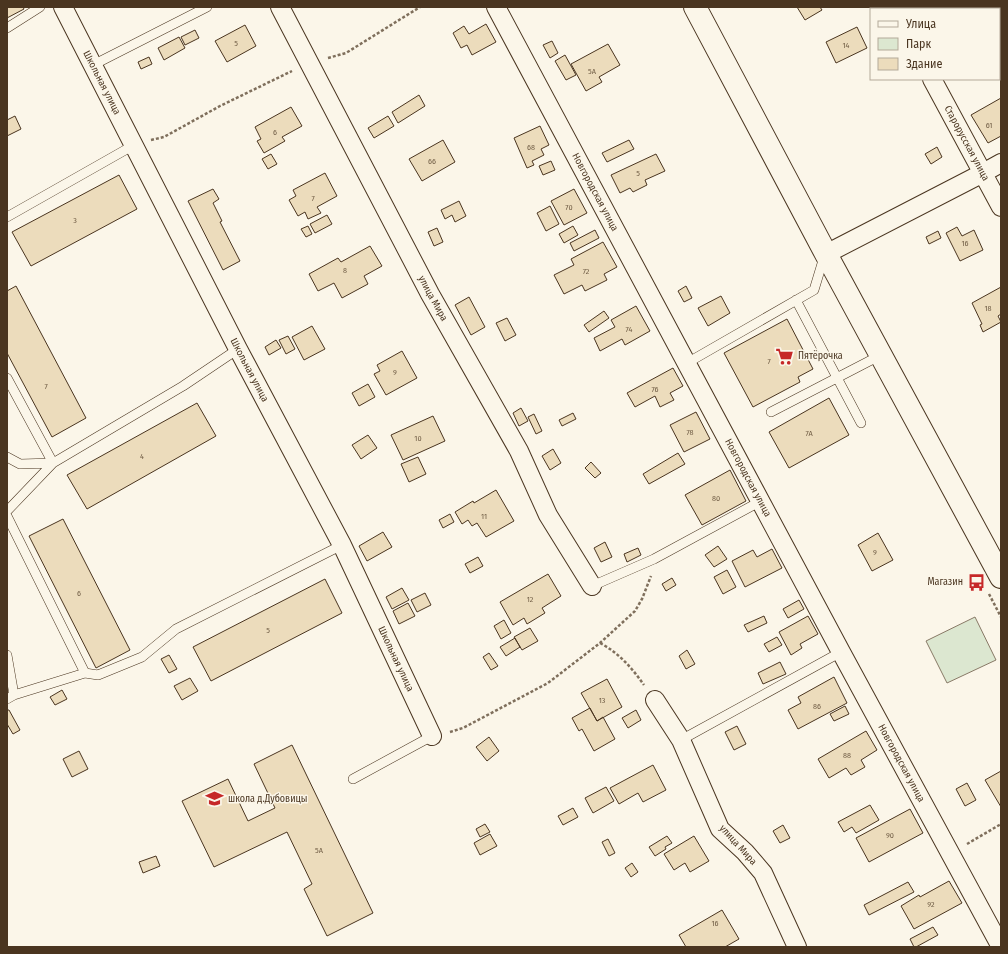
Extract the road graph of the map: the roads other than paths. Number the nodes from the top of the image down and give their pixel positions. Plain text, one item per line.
1 (40, 7) edge
2 (63, 7) edge
3 (207, 7) edge
4 (280, 7) edge
5 (496, 7) edge
6 (695, 7) edge
7 (7, 28) edge
8 (93, 65) junction
9 (933, 80) edge
10 (134, 145) junction
11 (1001, 163) edge
12 (983, 173) junction
13 (1001, 207) edge
14 (7, 217) edge
15 (826, 254) junction
16 (796, 300) junction
17 (238, 349) junction
18 (881, 355) junction
19 (687, 363) junction
20 (837, 377) junction
21 (7, 378) edge
22 (771, 412) dead end
23 (861, 423) dead end
24 (7, 457) edge
25 (53, 463) junction
26 (761, 501) junction
27 (7, 511) edge
28 (7, 516) edge
29 (342, 545) junction
30 (1001, 577) edge
31 (592, 586) joint
32 (841, 652) junction
33 (7, 655) edge
34 (85, 673) junction
35 (10, 697) edge
36 (655, 700) road end
37 (432, 736) joint
38 (681, 740) junction
39 (353, 779) dead end
40 (797, 947) edge
41 (1001, 947) edge

1 - 7 lane
2 - 8 street, Школьная улица
3 - 8 lane
4 - 31 street, улица Мира
5 - 19 street, Новгородская улица
6 - 15 main road
8 - 10 street, Школьная улица
9 - 12 street, Старорусская улица
10 - 14 lane
10 - 17 street, Школьная улица
11 - 12 street
12 - 13 street, Старорусская улица
12 - 15 street
15 - 16 lane
15 - 18 main road
16 - 19 lane
16 - 20 lane
17 - 25 lane
17 - 29 street, Школьная улица
18 - 20 lane
18 - 30 main road
19 - 26 street, Новгородская улица
20 - 22 lane
20 - 23 lane
21 - 25 lane
24 - 25 lane
25 - 27 lane
26 - 31 lane
26 - 32 street, Новгородская улица
28 - 34 lane
29 - 34 lane
29 - 37 street, Школьная улица
32 - 38 lane
32 - 41 street, Новгородская улица
33 - 35 lane
34 - 35 lane
36 - 38 street, улица Мира
37 - 39 lane
38 - 40 street, улица Мира

